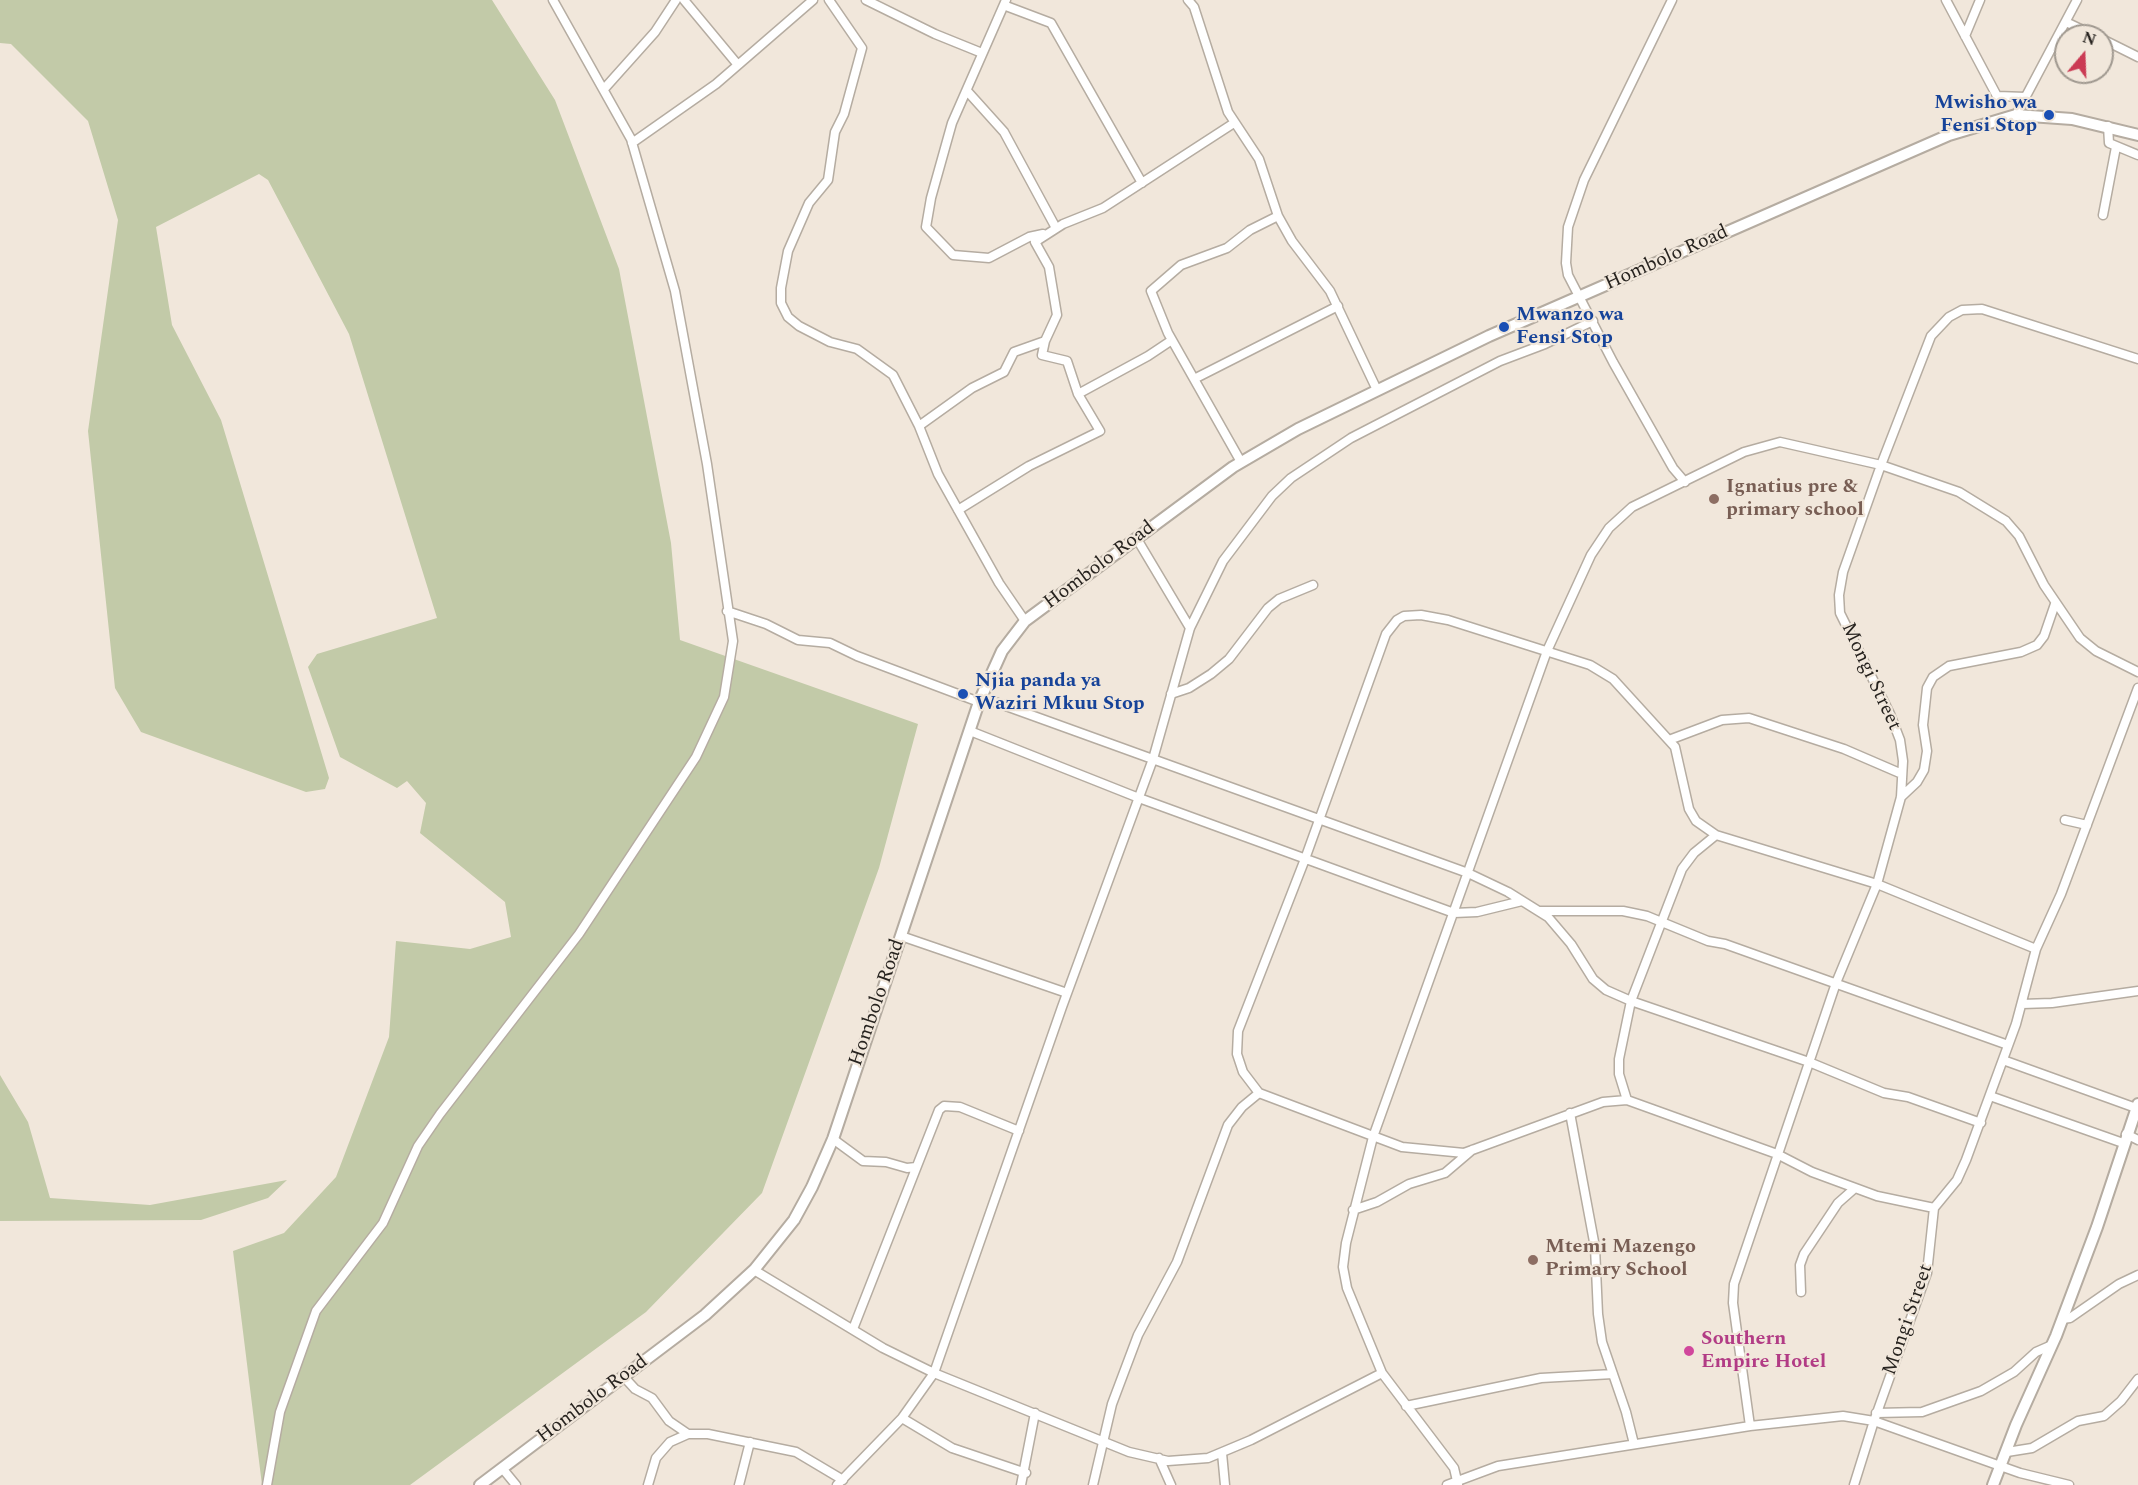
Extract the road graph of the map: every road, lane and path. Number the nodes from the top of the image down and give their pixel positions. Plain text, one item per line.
1 (553, 0) edge
2 (676, 0) edge
3 (684, 0) edge
4 (813, 0) edge
5 (829, 0) edge
6 (866, 0) edge
7 (1188, 0) edge
8 (1672, 0) edge
9 (1946, 0) edge
10 (1980, 0) edge
11 (2077, 0) edge
12 (1006, 3) edge
13 (2066, 22) junction
14 (2070, 24) edge
15 (1965, 36) junction
16 (2114, 45) edge
17 (982, 53) junction
18 (2138, 57) edge
19 (738, 65) junction
20 (604, 89) junction
21 (968, 92) junction
22 (2026, 97) junction
23 (2016, 115) junction
24 (1234, 123) junction
25 (2108, 126) junction
26 (2138, 135) edge
27 (632, 143) junction
28 (2116, 147) junction
29 (2138, 155) edge
30 (1142, 183) junction
31 (2103, 214) dead end
32 (1278, 216) junction
33 (1056, 228) junction
34 (1043, 234) junction
35 (1579, 297) junction
36 (1338, 306) junction
37 (1593, 321) junction
38 (1045, 340) junction
39 (1172, 340) junction
40 (2138, 359) edge
41 (1194, 379) junction
42 (1377, 390) junction
43 (1078, 394) junction
44 (919, 426) junction
45 (1241, 462) junction
46 (1881, 465) junction
47 (1684, 482) junction
48 (958, 510) junction
49 (1137, 539) junction
50 (1313, 585) dead end
51 (2055, 604) junction
52 (727, 611) junction
53 (1025, 621) junction
54 (1190, 628) junction
55 (1547, 651) junction
56 (2138, 672) edge
57 (2138, 688) edge
58 (1171, 694) junction
59 (980, 700) junction
60 (970, 731) junction
61 (1669, 740) junction
62 (1153, 759) junction
63 (1902, 774) junction
64 (1901, 796) junction
65 (1139, 798) junction
66 (1319, 819) junction
67 (2065, 820) dead end
68 (2087, 825) junction
69 (1716, 835) junction
70 (1305, 859) junction
71 (1468, 873) junction
72 (1877, 884) junction
73 (1522, 901) junction
74 (1537, 911) junction
75 (1454, 913) junction
76 (1661, 920) junction
77 (901, 936) junction
78 (2036, 949) junction
79 (1836, 983) junction
80 (2138, 992) edge
81 (1067, 993) junction
82 (1631, 1001) junction
83 (2022, 1005) junction
84 (2008, 1045) junction
85 (2003, 1060) junction
86 (1809, 1062) junction
87 (1258, 1093) junction
88 (1990, 1096) junction
89 (1627, 1100) junction
90 (2137, 1106) edge
91 (1570, 1113) junction
92 (1981, 1123) junction
93 (1019, 1131) junction
94 (1373, 1137) junction
95 (833, 1139) junction
96 (2125, 1139) junction
97 (2138, 1140) edge
98 (1472, 1150) junction
99 (1777, 1155) junction
100 (916, 1167) junction
101 (1855, 1188) junction
102 (1934, 1208) junction
103 (1353, 1210) junction
104 (754, 1270) junction
105 (2138, 1275) edge
106 (1801, 1292) dead end
107 (2062, 1319) junction
108 (853, 1329) junction
109 (2052, 1345) junction
110 (1382, 1372) junction
111 (934, 1373) junction
112 (1613, 1374) junction
113 (624, 1377) junction
114 (2138, 1381) edge
115 (1406, 1406) junction
116 (1035, 1413) junction
117 (1875, 1417) junction
118 (902, 1418) junction
119 (1750, 1426) junction
120 (688, 1434) junction
121 (750, 1442) junction
122 (1104, 1442) junction
123 (1634, 1444) junction
124 (2007, 1452) junction
125 (1222, 1453) junction
126 (1159, 1458) junction
127 (2001, 1466) junction
128 (502, 1468) junction
129 (1026, 1473) junction
130 (840, 1482) edge
131 (1458, 1482) edge
132 (267, 1485) edge
133 (480, 1485) edge
134 (516, 1485) edge
135 (648, 1485) edge
136 (739, 1485) edge
137 (1022, 1485) edge
138 (1093, 1485) edge
139 (1171, 1485) edge
140 (1225, 1485) edge
141 (1447, 1485) edge
142 (1854, 1485) edge
143 (1993, 1485) edge
144 (2069, 1485) edge

1 - 20 street
2 - 20 street
3 - 19 street
4 - 19 street
5 - 44 street
6 - 17 street
7 - 24 street
8 - 35 street
9 - 15 street
10 - 15 street
11 - 13 street
12 - 17 street
12 - 30 street
13 - 14 street
13 - 22 street
15 - 22 street
16 - 18 street
17 - 21 street
19 - 27 street
20 - 27 street
21 - 33 street
21 - 34 street
22 - 23 street
23 - 25 street, Hombolo Road
23 - 35 street, Hombolo Road
24 - 30 street
24 - 32 street
25 - 26 street, Hombolo Road
25 - 28 street
27 - 52 street
28 - 29 street
28 - 31 street
30 - 33 street
32 - 36 street
32 - 39 street
33 - 34 street
34 - 38 street
35 - 37 street
35 - 42 street, Hombolo Road
36 - 41 street
36 - 42 street
37 - 47 street
37 - 54 street
38 - 43 street
38 - 44 street
39 - 41 street
39 - 43 street
40 - 46 street, Mongi Street
41 - 45 street
42 - 45 street, Hombolo Road
43 - 48 street
44 - 48 street
45 - 49 street, Hombolo Road
46 - 47 street
46 - 51 street
46 - 63 street, Mongi Street
47 - 55 street
48 - 53 street
49 - 53 street, Hombolo Road
49 - 54 street
50 - 58 street
51 - 56 street
51 - 64 street
52 - 59 street
52 - 132 street
53 - 59 street, Hombolo Road
54 - 58 street
55 - 61 street
55 - 66 street
55 - 71 street
57 - 68 street
58 - 62 street
59 - 60 street, Hombolo Road
59 - 62 street
60 - 65 street
60 - 77 street, Hombolo Road
61 - 63 street
61 - 69 street
62 - 65 street
62 - 66 street
63 - 64 street, Mongi Street
64 - 72 street, Mongi Street
65 - 70 street
65 - 81 street
66 - 70 street
66 - 71 street
67 - 68 street
68 - 78 street
69 - 72 street
69 - 76 street
70 - 75 street
70 - 87 street
71 - 73 street
71 - 75 street
72 - 78 street
72 - 79 street, Mongi Street
73 - 74 street
73 - 75 street
74 - 76 street
74 - 82 street
75 - 94 street
76 - 79 street
76 - 82 street
77 - 81 street
77 - 95 street, Hombolo Road
78 - 83 street
79 - 84 street
79 - 86 street, Mongi Street
80 - 83 street
81 - 93 street
82 - 86 street
82 - 89 street
83 - 84 street
84 - 85 street
85 - 88 street
85 - 90 street
86 - 92 street
86 - 99 street, Mongi Street
87 - 94 street
87 - 122 street
88 - 92 street
88 - 96 street
89 - 91 street
89 - 99 street
90 - 96 street
91 - 98 street
91 - 112 street
92 - 102 street
93 - 100 street
93 - 111 street
94 - 98 street
94 - 103 street
95 - 100 street
95 - 104 street, Hombolo Road
96 - 97 street
96 - 107 street
98 - 103 street
99 - 101 street
99 - 119 street, Mongi Street
100 - 108 street
101 - 102 street
101 - 106 street
102 - 117 street, Mongi Street
103 - 110 street
104 - 108 street
104 - 113 street, Hombolo Road
105 - 107 street
107 - 109 street
108 - 111 street
109 - 117 street
109 - 124 street
110 - 115 street
110 - 125 street
111 - 116 street
111 - 118 street
112 - 115 street
112 - 123 street
113 - 120 street
113 - 128 street, Hombolo Road
114 - 124 street
115 - 131 street
116 - 122 street
116 - 129 street
117 - 119 street
117 - 127 street
117 - 142 street, Mongi Street
118 - 129 street
118 - 130 street
119 - 123 street
120 - 121 street
120 - 135 street
121 - 130 street
121 - 136 street
122 - 126 street
122 - 138 street
123 - 131 street
124 - 127 street
125 - 126 street
125 - 140 street
126 - 139 street
127 - 143 street
127 - 144 street
128 - 133 street, Hombolo Road
128 - 134 street
129 - 137 street
131 - 141 street

